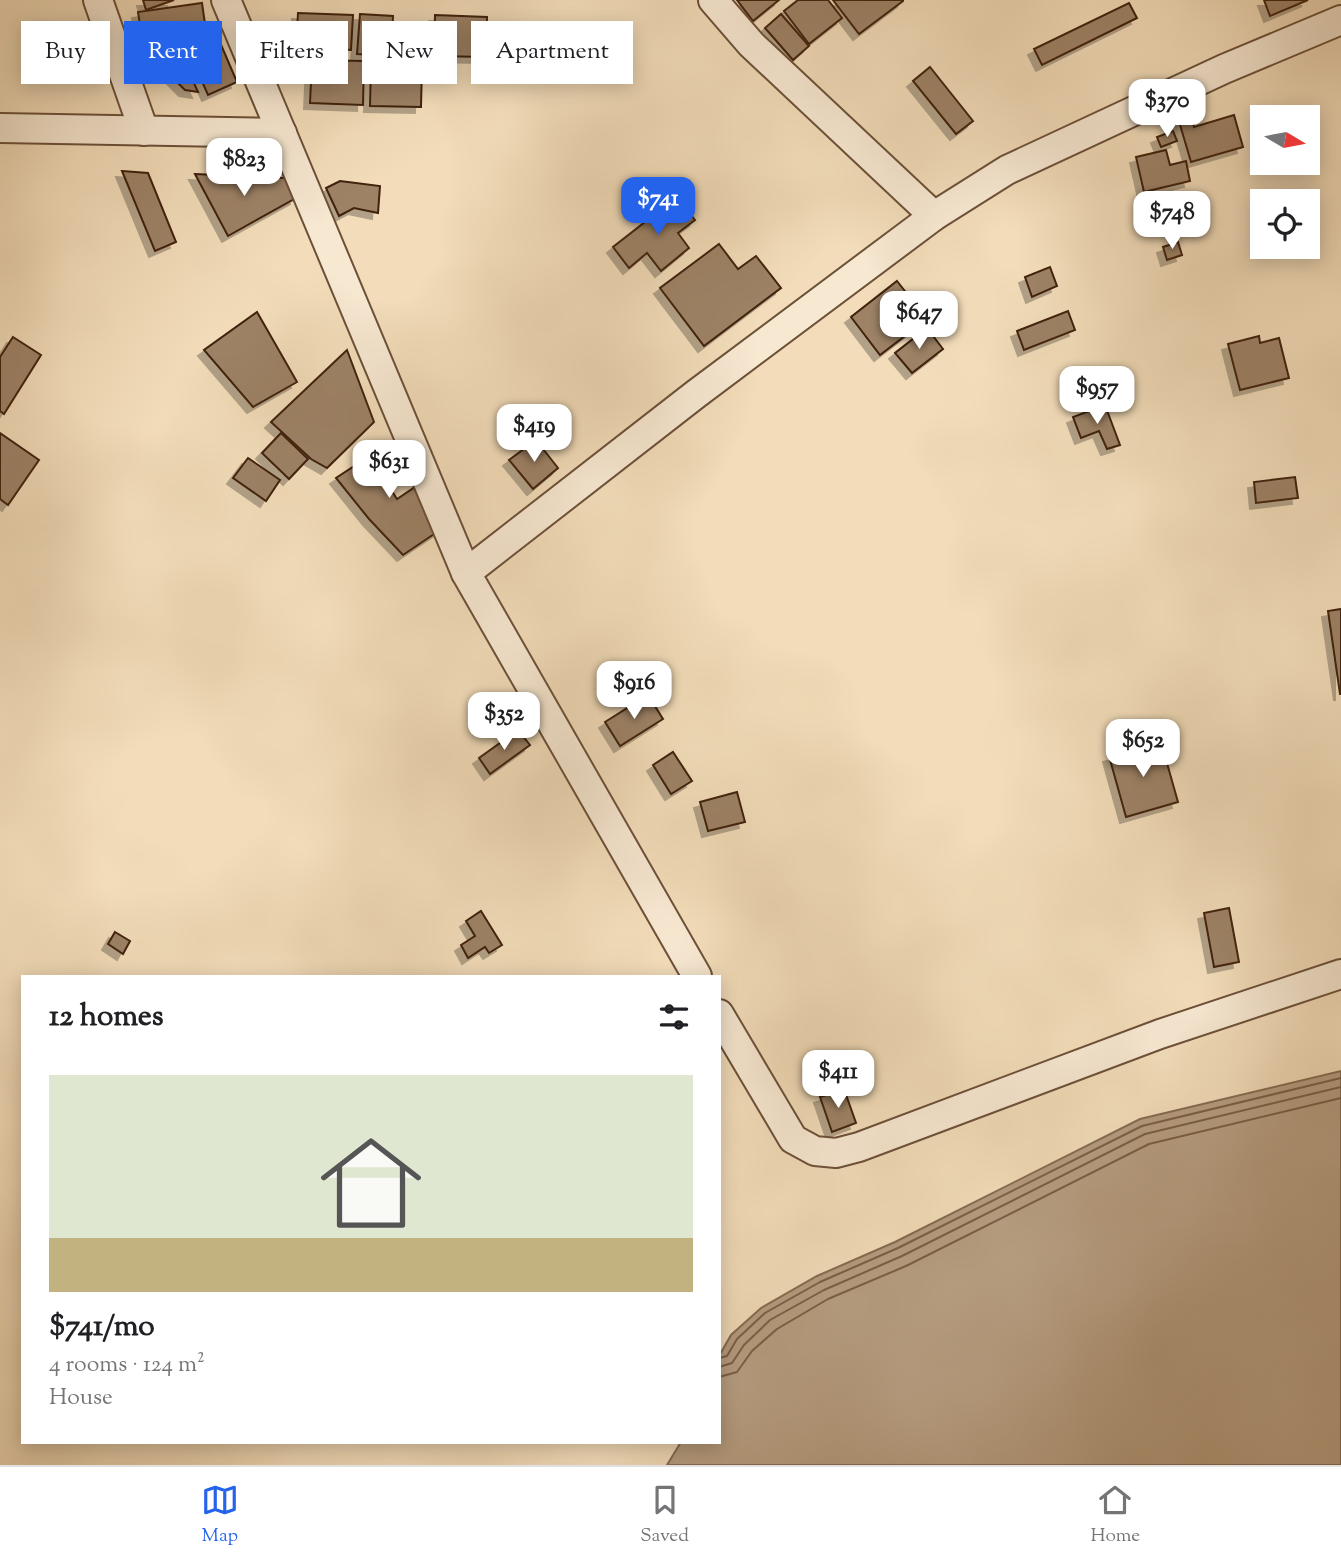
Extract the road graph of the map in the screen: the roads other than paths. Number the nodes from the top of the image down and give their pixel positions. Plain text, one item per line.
1 (98, 0) edge
2 (226, 0) edge
3 (713, 0) edge
4 (1341, 20) edge
5 (0, 128) edge
6 (144, 131) junction
7 (282, 134) junction
8 (934, 216) junction
9 (466, 573) junction
10 (1341, 974) edge
11 (696, 975) edge
12 (721, 1017) edge

1 - 6 street
2 - 7 street
3 - 8 street
4 - 8 street
5 - 6 street
6 - 7 street
7 - 9 street
8 - 9 street
9 - 11 street
10 - 12 street

